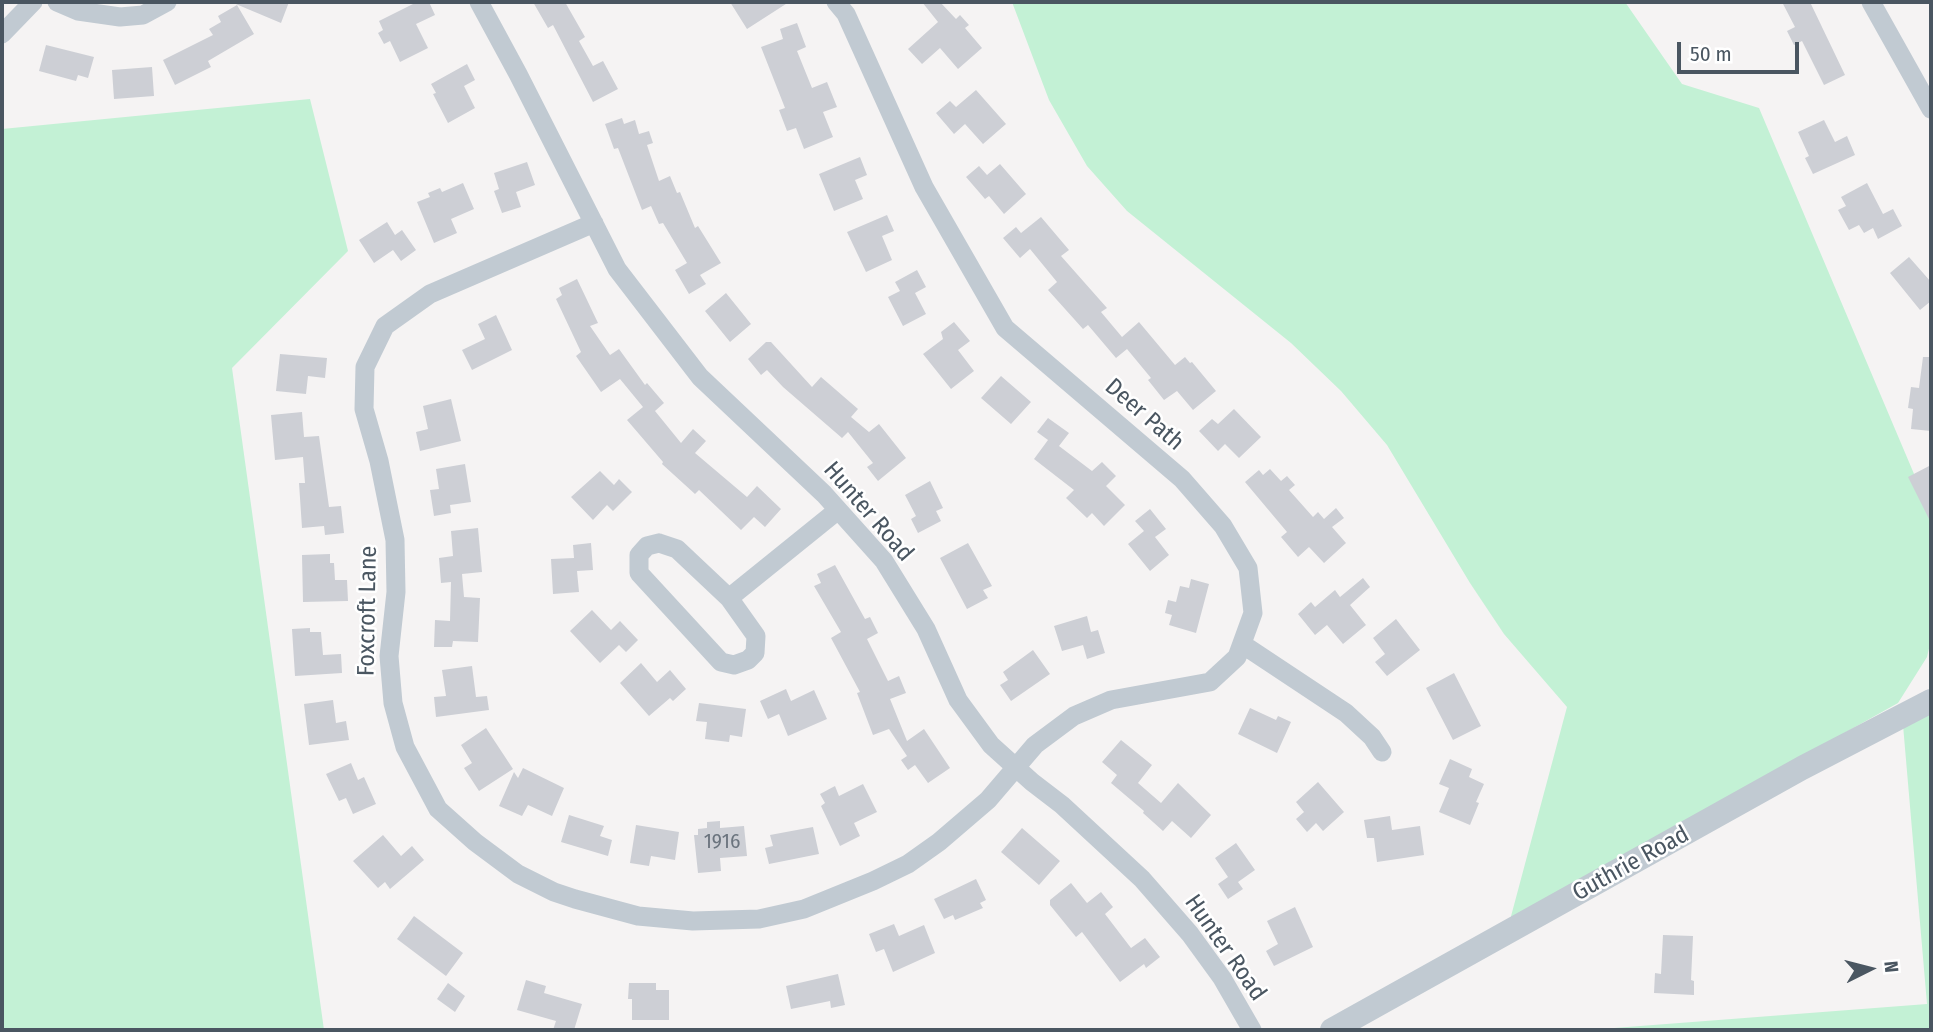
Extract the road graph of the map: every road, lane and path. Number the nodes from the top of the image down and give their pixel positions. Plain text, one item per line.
1 (33, 2) edge
2 (57, 2) edge
3 (167, 2) edge
4 (479, 2) edge
5 (836, 2) edge
6 (1871, 2) edge
7 (2, 34) edge
8 (1931, 109) edge
9 (594, 223) junction
10 (838, 510) junction
11 (729, 598) junction
12 (1242, 644) junction
13 (1931, 701) edge
14 (1382, 752) dead end
15 (1015, 767) junction
16 (1252, 1030) edge
17 (1332, 1030) edge

1 - 7 street
2 - 3 street
4 - 9 street, Hunter Road
5 - 12 street, Deer Path
6 - 8 street
9 - 10 street, Hunter Road
9 - 15 street, Foxcroft Lane
10 - 11 street
10 - 15 street, Hunter Road
11 - 11 street
12 - 14 street
12 - 15 street, Deer Path
13 - 17 street, Guthrie Road
15 - 16 street, Hunter Road

